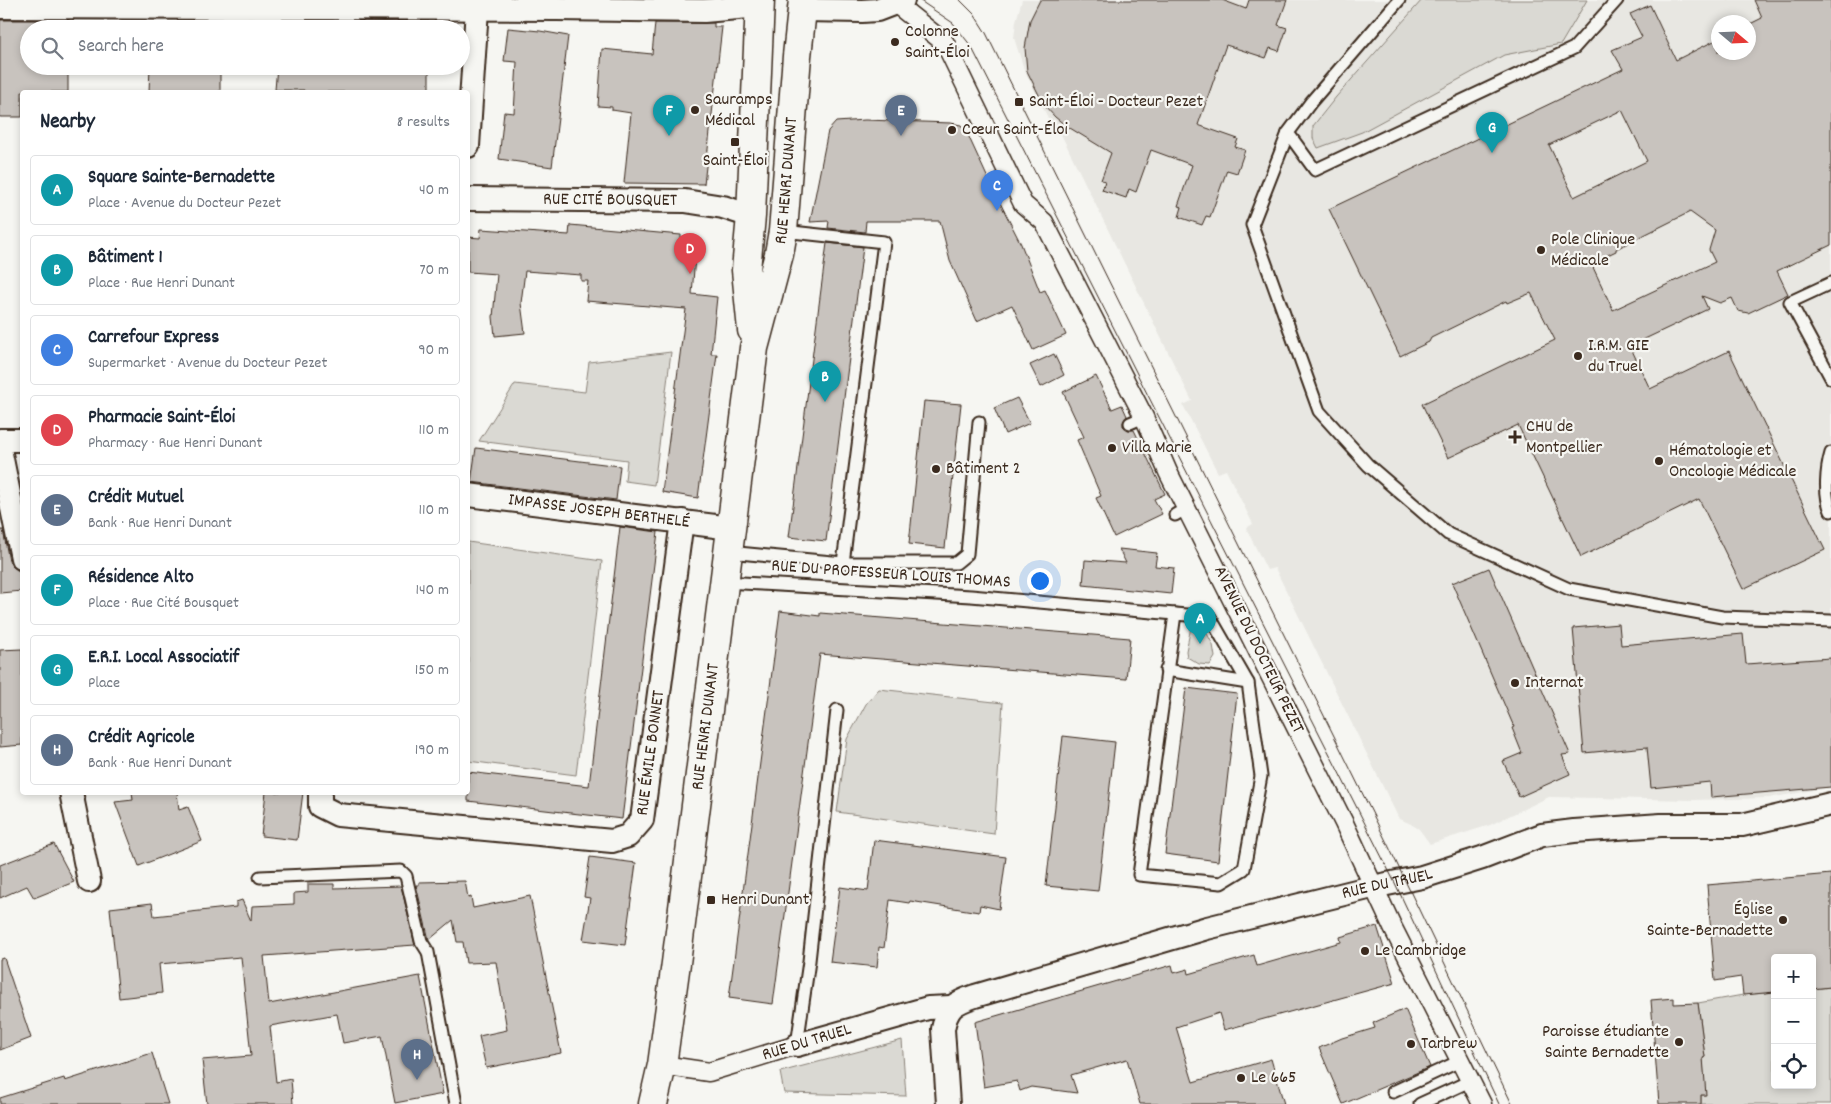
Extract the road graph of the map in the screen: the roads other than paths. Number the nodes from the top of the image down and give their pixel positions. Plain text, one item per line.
1 (1399, 0) edge
2 (1617, 0) edge
3 (899, 1) edge
4 (760, 3) edge
5 (801, 3) edge
6 (0, 7) edge
7 (477, 9) junction
8 (470, 116) edge
9 (1288, 133) junction
10 (470, 199) edge
11 (751, 216) junction
12 (783, 231) junction
13 (1831, 282) edge
14 (754, 348) junction
15 (1831, 378) edge
16 (980, 422) dead end
17 (0, 440) edge
18 (20, 440) edge
19 (0, 449) edge
20 (1831, 453) edge
21 (470, 495) edge
22 (1831, 512) edge
23 (682, 521) junction
24 (730, 540) junction
25 (20, 548) edge
26 (843, 564) junction
27 (724, 582) junction
28 (1175, 614) junction
29 (1831, 621) edge
30 (1166, 670) junction
31 (1248, 683) junction
32 (837, 710) dead end
33 (72, 795) edge
34 (320, 795) edge
35 (1831, 804) edge
36 (260, 877) dead end
37 (89, 881) dead end
38 (1372, 887) junction
39 (951, 1007) junction
40 (797, 1045) junction
41 (1460, 1060) junction
42 (662, 1065) junction
43 (1470, 1081) junction
44 (1393, 1092) dead end
45 (456, 1104) edge
46 (653, 1104) edge
47 (948, 1104) edge
48 (1420, 1104) edge
49 (1482, 1104) edge

1 - 9 lane
2 - 9 lane
3 - 5 street
3 - 38 street, AVENUE DU DOCTEUR PEZET
4 - 5 main road
4 - 7 street
4 - 11 main road, RUE HENRI DUNANT
5 - 12 main road, RUE HENRI DUNANT
6 - 7 street
7 - 8 street
9 - 29 lane
10 - 11 street, RUE CITÉ BOUSQUET
11 - 14 main road, RUE HENRI DUNANT
12 - 14 main road, RUE HENRI DUNANT
12 - 26 lane
13 - 15 lane
14 - 24 main road, RUE HENRI DUNANT
16 - 26 lane
17 - 18 street
19 - 25 street
20 - 22 lane
21 - 23 street, IMPASSE JOSEPH BERTHELÉ
23 - 24 street, IMPASSE JOSEPH BERTHELÉ
23 - 34 street, RUE ÉMILE BONNET
24 - 26 lane
24 - 27 main road, RUE HENRI DUNANT
27 - 28 lane, RUE DU PROFESSEUR LOUIS THOMAS
27 - 42 main road, RUE HENRI DUNANT
28 - 30 lane
28 - 31 lane, RUE DU PROFESSEUR LOUIS THOMAS
30 - 31 lane
30 - 31 lane
32 - 40 lane
33 - 37 street
35 - 38 street, RUE DU TRUEL
36 - 45 lane
38 - 39 street, RUE DU TRUEL
38 - 41 street, AVENUE DU DOCTEUR PEZET
39 - 40 street, RUE DU TRUEL
39 - 47 street
40 - 42 street, RUE DU TRUEL
41 - 43 street, AVENUE DU DOCTEUR PEZET
41 - 44 lane
42 - 46 main road, RUE HENRI DUNANT
43 - 48 lane
43 - 49 street, AVENUE DU DOCTEUR PEZET

